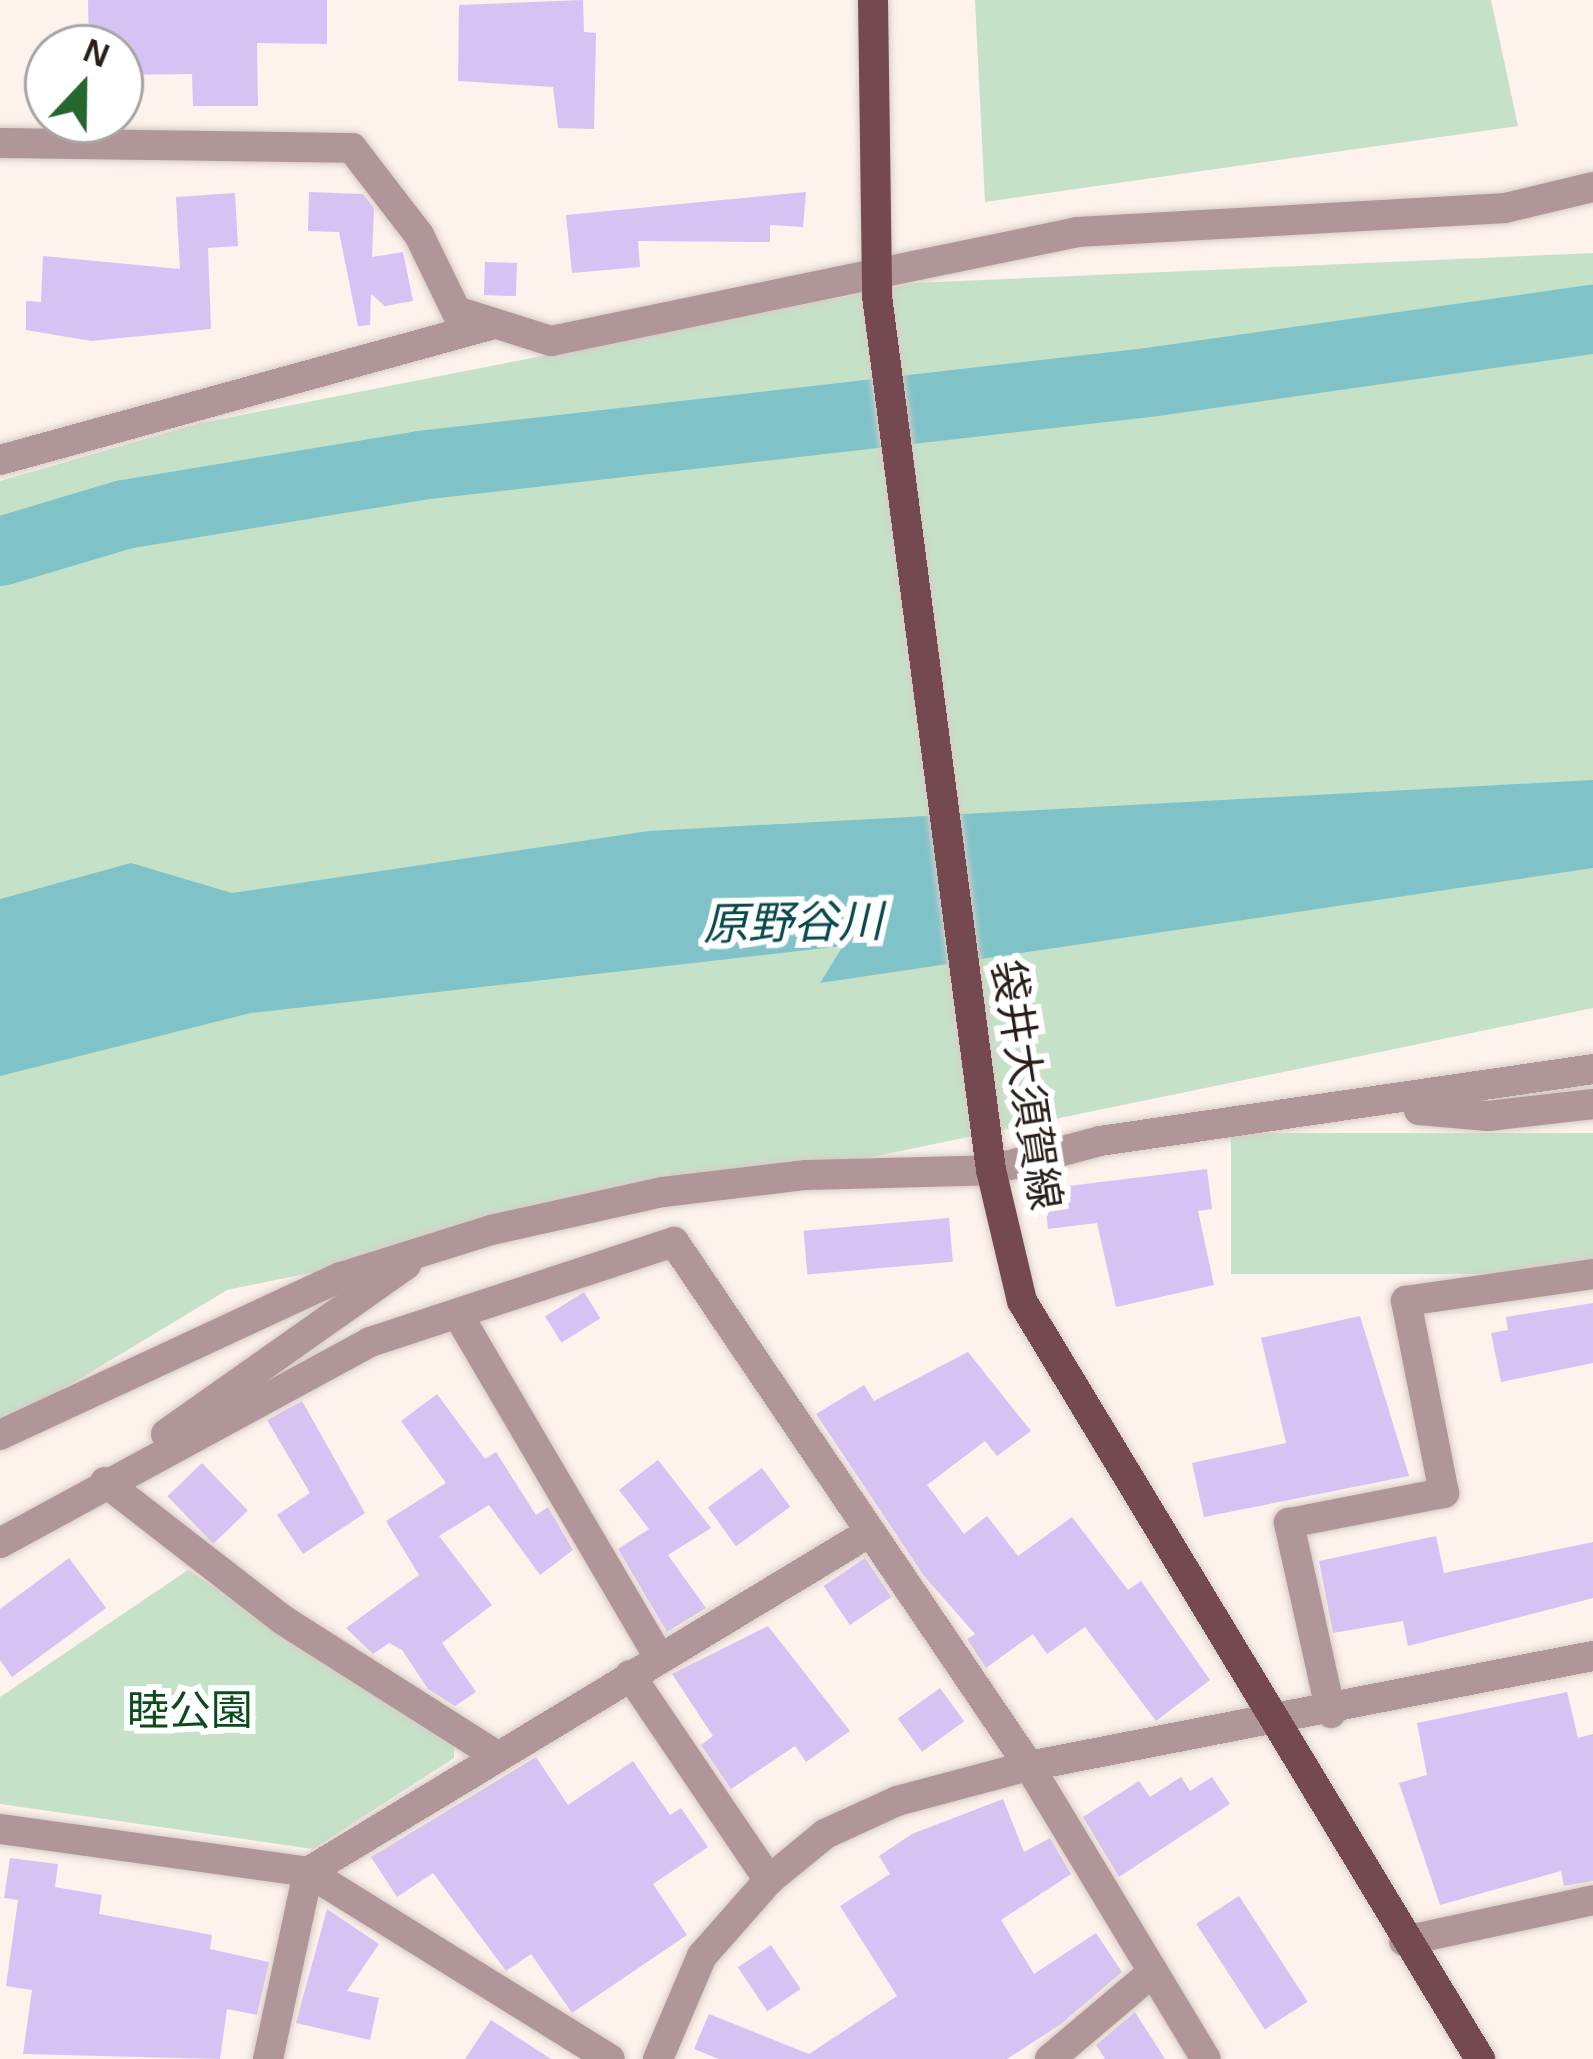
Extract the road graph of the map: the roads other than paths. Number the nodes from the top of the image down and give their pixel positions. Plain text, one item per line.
1 (873, 0) edge
2 (0, 143) edge
3 (1593, 187) edge
4 (876, 281) junction
5 (494, 324) junction
6 (0, 460) edge
7 (1593, 1069) edge
8 (1593, 1104) edge
9 (1377, 1106) junction
10 (992, 1170) junction
11 (425, 1250) junction
12 (1593, 1274) edge
13 (460, 1318) junction
14 (0, 1435) edge
15 (105, 1482) junction
16 (870, 1532) junction
17 (0, 1543) edge
18 (658, 1656) junction
19 (1593, 1656) edge
20 (630, 1676) junction
21 (1331, 1713) junction
22 (1274, 1725) junction
23 (496, 1755) junction
24 (1029, 1766) junction
25 (0, 1829) edge
26 (308, 1872) junction
27 (769, 1880) junction
28 (1593, 1900) edge
29 (1404, 1941) junction
30 (1153, 1972) junction
31 (268, 2059) edge
32 (610, 2059) edge
33 (658, 2059) edge
34 (1050, 2059) edge
35 (1205, 2059) edge
36 (1480, 2059) edge

1 - 4 main road, 袋井大須賀線
2 - 5 street
3 - 4 street
4 - 5 street
4 - 10 main road, 袋井大須賀線
5 - 6 street
7 - 9 street
8 - 9 street
9 - 10 street
10 - 11 street
10 - 22 main road, 袋井大須賀線
11 - 14 street
11 - 15 street
12 - 21 street
13 - 15 street
13 - 16 street
13 - 18 street
15 - 17 street
15 - 23 street
16 - 18 street
16 - 24 street
18 - 20 street
19 - 21 street
20 - 23 street
20 - 27 street
21 - 22 street
22 - 24 street
22 - 29 main road, 袋井大須賀線
23 - 26 street
24 - 27 street
24 - 30 street
25 - 26 street
26 - 31 street
26 - 32 street
27 - 33 street
28 - 29 street
29 - 36 main road, 袋井大須賀線
30 - 34 street
30 - 35 street

